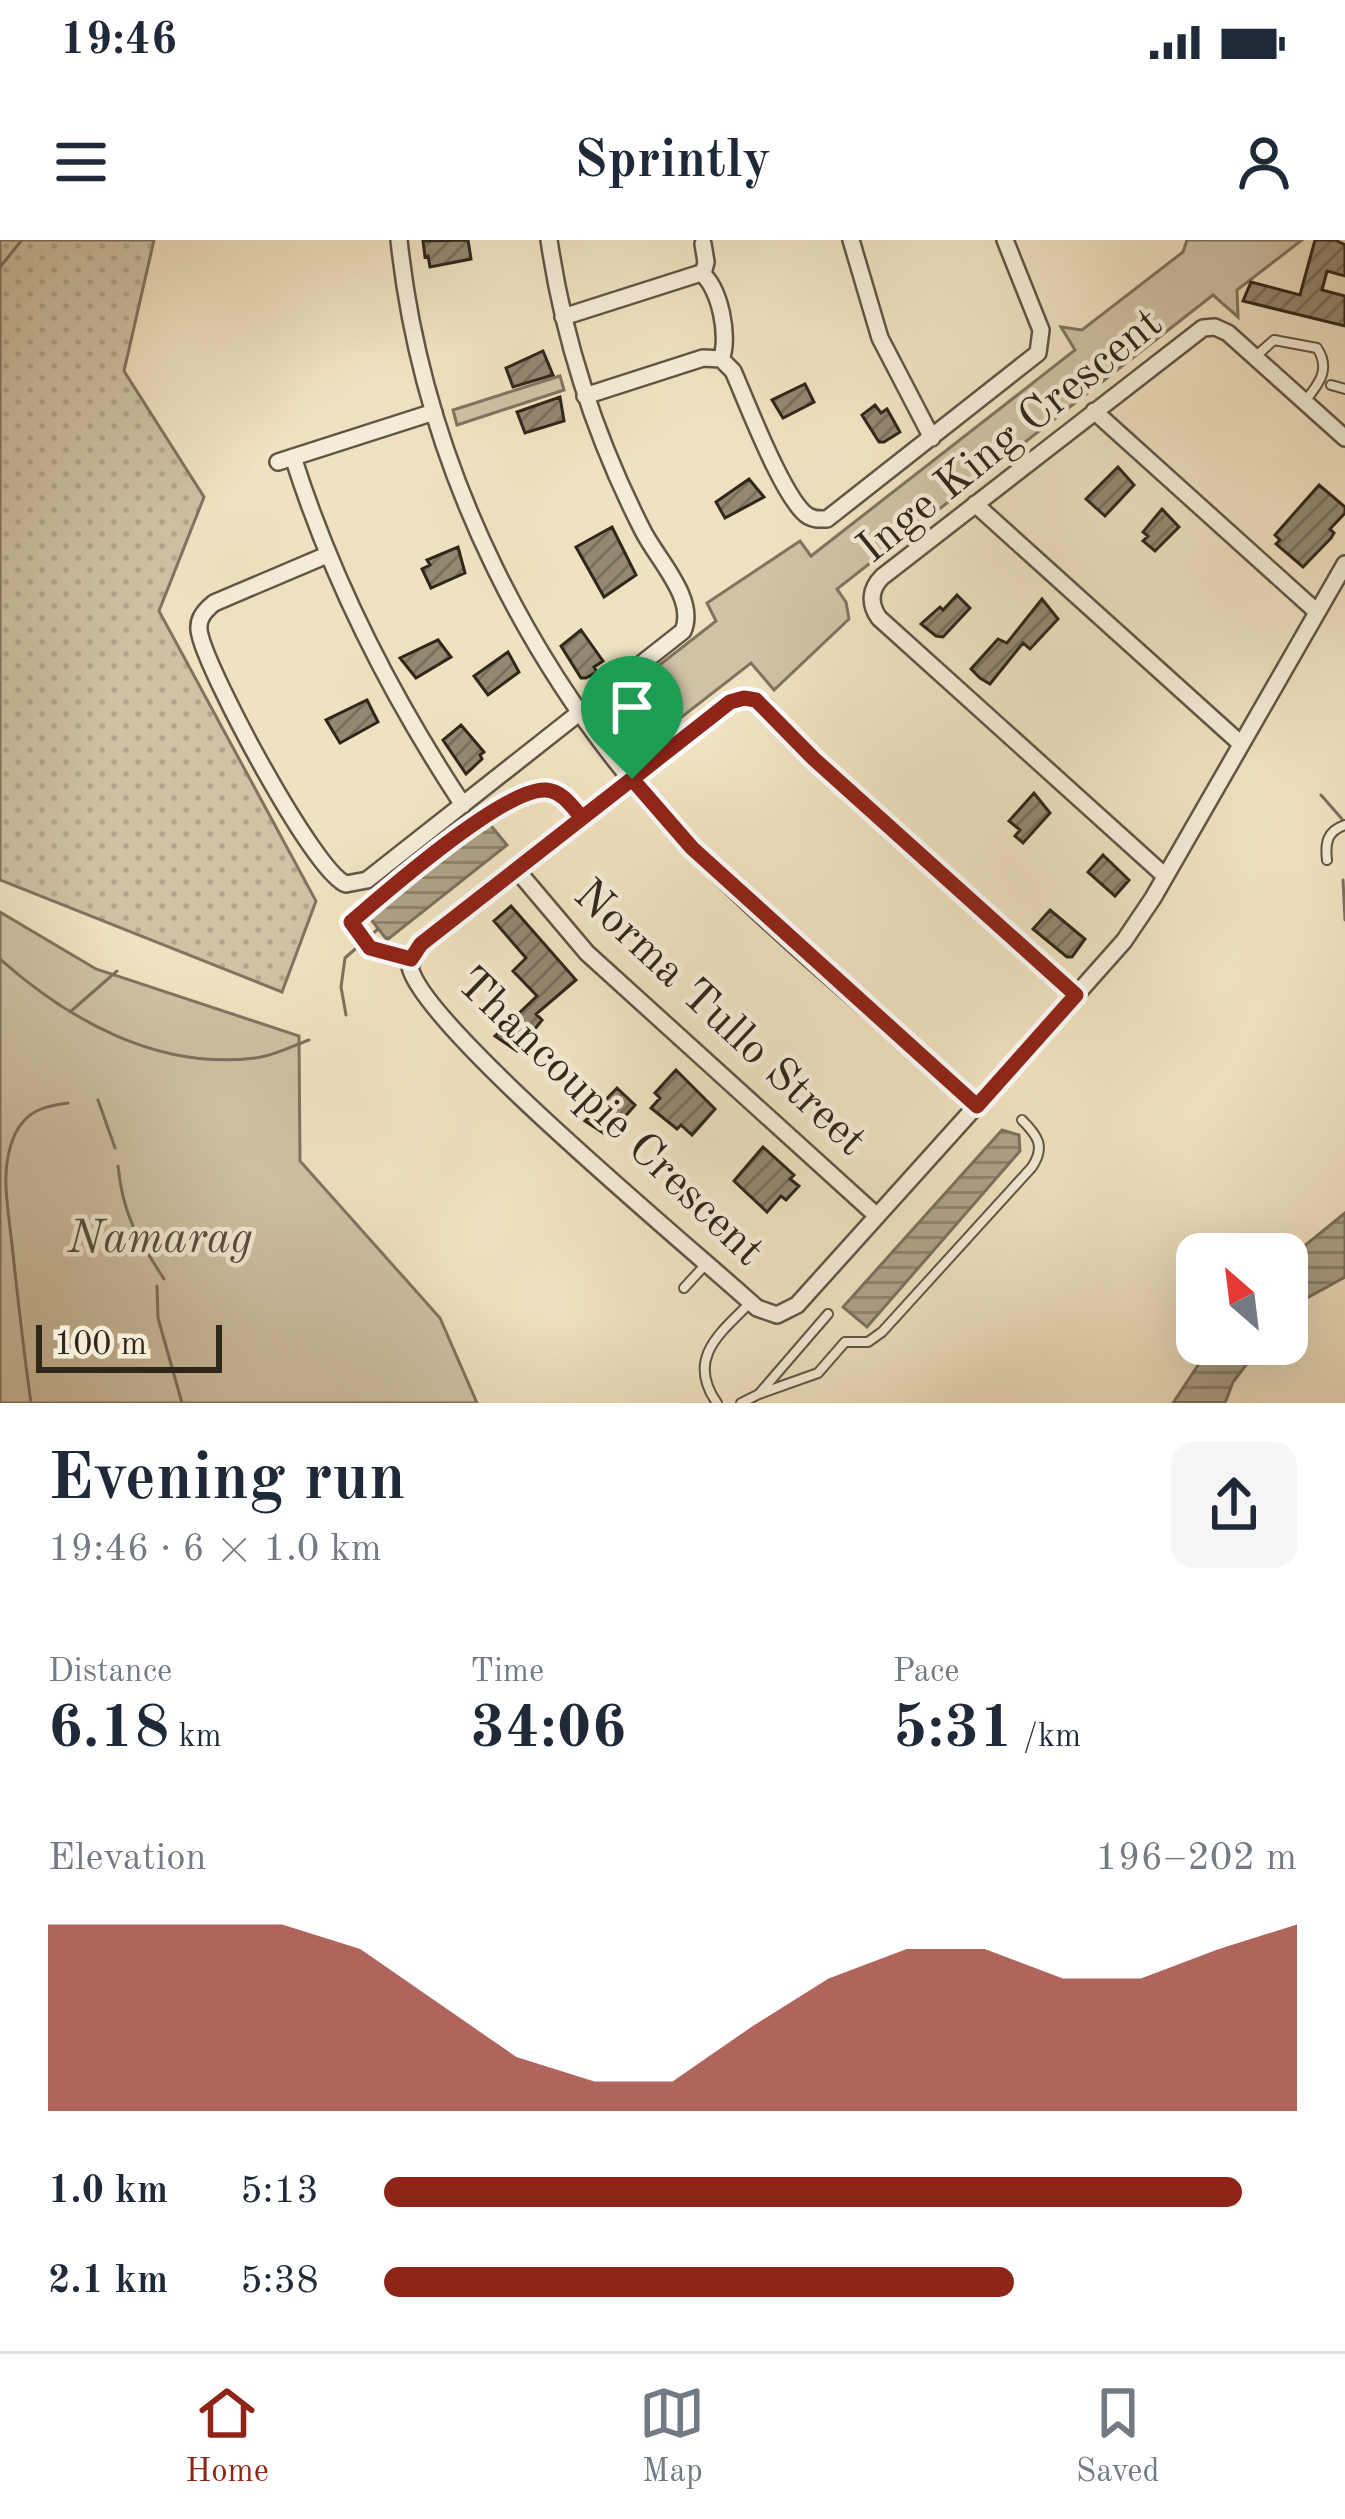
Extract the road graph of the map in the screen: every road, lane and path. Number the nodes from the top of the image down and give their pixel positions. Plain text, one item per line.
1 (399, 240) edge
2 (549, 240) edge
3 (850, 240) edge
4 (1005, 240) edge
5 (703, 244) dead end
6 (703, 274) junction
7 (563, 316) junction
8 (1255, 357) junction
9 (721, 359) junction
10 (1331, 385) dead end
11 (1345, 389) edge
12 (585, 396) junction
13 (1305, 401) junction
14 (1094, 411) junction
15 (434, 412) junction
16 (1343, 432) edge
17 (932, 439) junction
18 (975, 504) junction
19 (327, 555) junction
20 (1345, 564) edge
21 (1317, 613) junction
22 (580, 713) junction
23 (1241, 744) junction
24 (632, 779) junction
25 (463, 805) junction
26 (582, 818) junction
27 (1345, 824) edge
28 (1327, 860) dead end
29 (516, 869) junction
30 (1166, 876) junction
31 (411, 959) junction
32 (1076, 995) junction
33 (977, 1106) junction
34 (1022, 1120) dead end
35 (878, 1216) junction
36 (707, 1263) junction
37 (684, 1288) dead end
38 (751, 1302) junction
39 (828, 1314) dead end
40 (759, 1394) junction
41 (717, 1403) edge
42 (741, 1403) edge

1 - 15 street
2 - 7 street
3 - 17 street
4 - 17 street
5 - 6 street
6 - 7 street
6 - 9 street
7 - 12 street
8 - 13 street, Inge King Crescent
8 - 13 lane
8 - 14 street, Inge King Crescent
9 - 12 street
9 - 17 street
10 - 11 lane
12 - 22 street
13 - 16 street, Inge King Crescent
14 - 18 street, Inge King Crescent
14 - 21 street
15 - 19 street
15 - 22 street
18 - 23 street
18 - 30 street, Inge King Crescent
19 - 25 street
19 - 25 street
20 - 21 street, Thancoupie Crescent
21 - 23 street, Thancoupie Crescent
22 - 24 street
22 - 25 street
23 - 30 street, Thancoupie Crescent
24 - 26 street, Thancoupie Crescent
24 - 32 street, Thancoupie Crescent
24 - 33 street
26 - 29 street, Thancoupie Crescent
26 - 31 lane
27 - 28 lane
29 - 31 street, Thancoupie Crescent
29 - 35 street, Norma Tullo Street
30 - 32 street, Thancoupie Crescent
31 - 36 street, Thancoupie Crescent
32 - 33 street, Thancoupie Crescent
33 - 35 street, Thancoupie Crescent
34 - 40 lane
35 - 38 street, Thancoupie Crescent
36 - 37 lane
36 - 38 street, Thancoupie Crescent
38 - 41 lane
39 - 40 lane
40 - 42 lane

